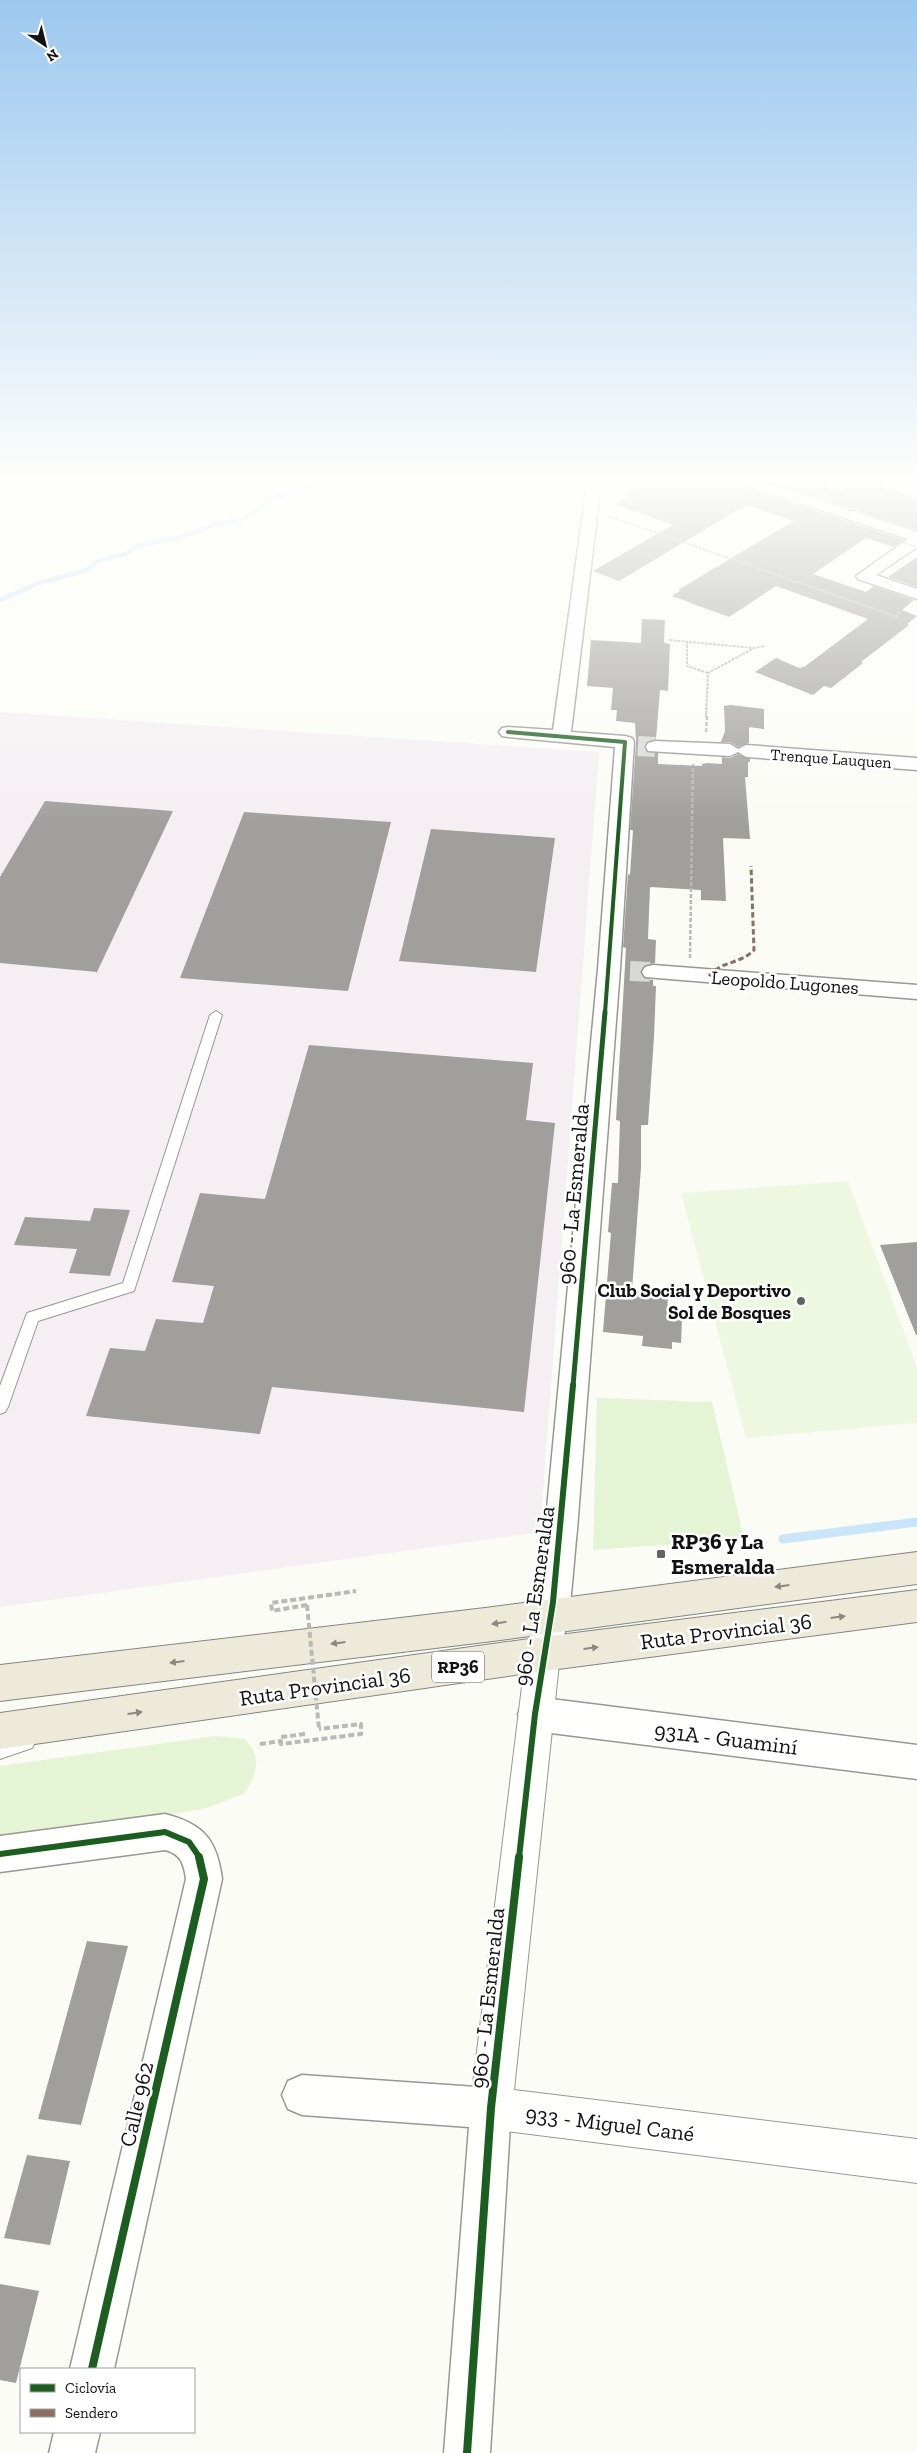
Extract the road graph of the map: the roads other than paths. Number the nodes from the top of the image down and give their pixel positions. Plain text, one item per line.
1 (579, 597) edge
2 (508, 732) dead end
3 (561, 737) junction
4 (636, 745) junction
5 (917, 764) edge
6 (653, 972) tunnel mouth
7 (917, 992) edge
8 (216, 1015) dead end
9 (0, 1407) edge
10 (917, 1568) edge
11 (917, 1606) edge
12 (550, 1615) junction
13 (543, 1654) junction
14 (0, 1683) edge
15 (535, 1714) junction
16 (93, 1719) junction
17 (0, 1731) edge
18 (0, 1750) edge
19 (917, 1762) edge
20 (0, 1854) edge
21 (302, 2095) dead end
22 (491, 2108) junction
23 (917, 2161) edge
24 (92, 2368) edge
25 (77, 2433) edge
26 (72, 2453) edge
27 (467, 2453) edge

1 - 3 street
2 - 3 street, Trenque Lauquen
3 - 4 street, Trenque Lauquen
4 - 5 street, Trenque Lauquen
4 - 12 street, 960 - La Esmeralda
6 - 7 street, Leopoldo Lugones
8 - 9 lane
10 -> 12 main road, Ruta Provincial 36 / RP36
13 -> 11 main road, Ruta Provincial 36 / RP36
12 - 13 street, 960 - La Esmeralda
12 -> 14 main road, Ruta Provincial 36 / RP36
13 - 15 street, 960 - La Esmeralda
16 -> 13 main road, Ruta Provincial 36 / RP36
15 - 19 street, 931A - Guaminí
15 - 22 street, 960 - La Esmeralda
16 - 17 main road, Ruta Provincial 36 / RP36
16 - 18 lane
20 - 24 street, Calle 962
21 - 22 street, 933 - Miguel Cané
22 - 23 street, 933 - Miguel Cané
22 - 27 street, 960 - La Esmeralda
25 - 26 street

